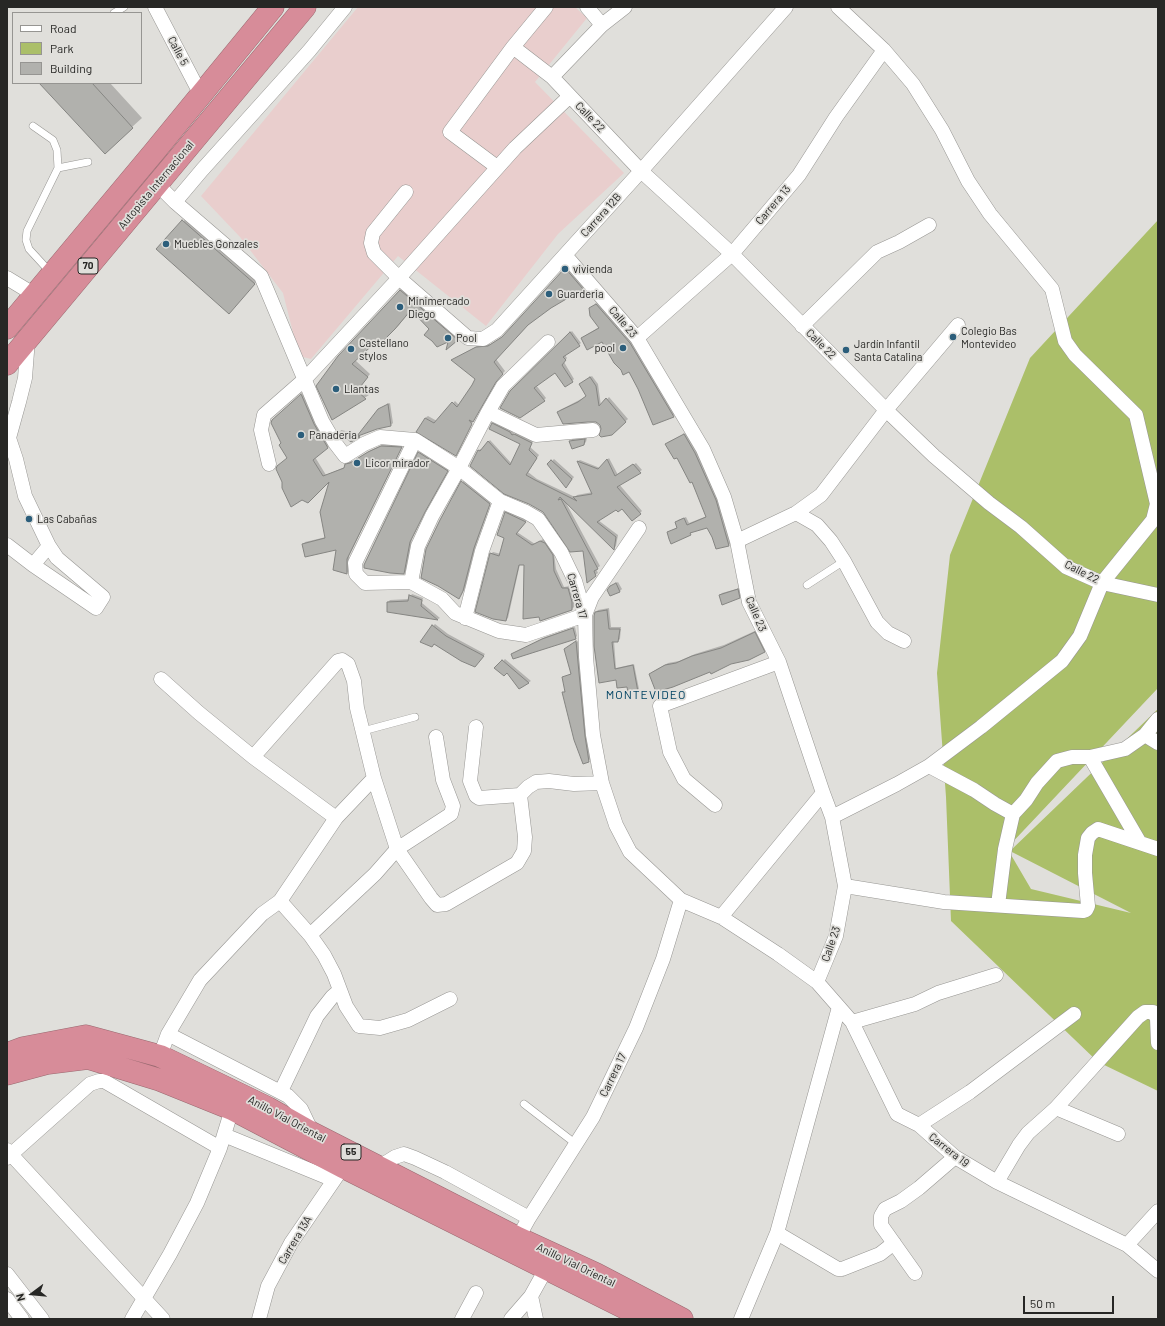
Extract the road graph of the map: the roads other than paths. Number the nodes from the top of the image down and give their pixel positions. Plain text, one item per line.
1 (155, 7) edge
2 (273, 7) edge
3 (305, 7) edge
4 (345, 7) edge
5 (546, 7) edge
6 (587, 7) edge
7 (625, 7) edge
8 (786, 7) edge
9 (838, 7) edge
10 (602, 25) junction
11 (513, 47) junction
12 (884, 50) junction
13 (552, 77) junction
14 (201, 94) junction
15 (570, 96) junction
16 (33, 126) dead end
17 (88, 162) dead end
18 (497, 167) junction
19 (58, 168) junction
20 (641, 171) junction
21 (158, 184) junction
22 (406, 192) dead end
23 (175, 202) junction
24 (929, 225) dead end
25 (732, 254) junction
26 (566, 255) junction
27 (52, 274) junction
28 (7, 278) edge
29 (399, 278) junction
30 (35, 295) junction
31 (802, 326) junction
32 (958, 326) dead end
33 (7, 328) edge
34 (28, 338) junction
35 (637, 338) junction
36 (548, 342) dead end
37 (7, 364) edge
38 (304, 380) junction
39 (886, 410) junction
40 (488, 412) junction
41 (593, 430) dead end
42 (8, 438) edge
43 (415, 440) junction
44 (268, 464) dead end
45 (459, 468) junction
46 (500, 501) junction
47 (796, 513) junction
48 (639, 528) dead end
49 (737, 541) junction
50 (7, 545) edge
51 (49, 546) junction
52 (844, 561) junction
53 (33, 565) junction
54 (411, 582) junction
55 (1102, 583) junction
56 (807, 585) dead end
57 (1158, 595) edge
58 (584, 615) junction
59 (465, 618) junction
60 (904, 641) dead end
61 (779, 662) junction
62 (161, 679) dead end
63 (415, 717) dead end
64 (1158, 719) edge
65 (476, 727) dead end
66 (363, 731) junction
67 (1145, 735) junction
68 (436, 737) dead end
69 (1158, 743) edge
70 (253, 757) junction
71 (1090, 757) junction
72 (929, 766) junction
73 (374, 778) junction
74 (602, 783) junction
75 (823, 793) junction
76 (520, 795) junction
77 (715, 805) dead end
78 (1014, 814) junction
79 (832, 817) junction
80 (336, 818) junction
81 (1140, 843) junction
82 (1157, 847) edge
83 (397, 849) junction
84 (845, 886) junction
85 (280, 900) junction
86 (681, 900) junction
87 (998, 906) junction
88 (721, 917) junction
89 (310, 935) junction
90 (996, 975) dead end
91 (817, 982) junction
92 (340, 990) junction
93 (450, 999) dead end
94 (839, 1007) junction
95 (1074, 1014) dead end
96 (852, 1022) junction
97 (168, 1034) junction
98 (1158, 1043) edge
99 (7, 1054) edge
100 (160, 1056) junction
101 (7, 1074) edge
102 (281, 1091) junction
103 (524, 1104) dead end
104 (1056, 1108) junction
105 (232, 1109) junction
106 (919, 1125) junction
107 (312, 1133) junction
108 (1118, 1134) dead end
109 (222, 1142) junction
110 (576, 1144) junction
111 (8, 1154) edge
112 (955, 1157) junction
113 (379, 1166) junction
114 (338, 1174) junction
115 (997, 1182) junction
116 (1158, 1211) edge
117 (529, 1218) junction
118 (777, 1233) junction
119 (518, 1238) junction
120 (894, 1243) junction
121 (1127, 1246) junction
122 (546, 1269) junction
123 (1158, 1271) edge
124 (916, 1273) dead end
125 (7, 1274) edge
126 (476, 1293) dead end
127 (531, 1296) junction
128 (7, 1299) edge
129 (144, 1299) junction
130 (22, 1319) edge
131 (42, 1319) edge
132 (132, 1319) edge
133 (163, 1319) edge
134 (259, 1319) edge
135 (462, 1319) edge
136 (511, 1319) edge
137 (536, 1319) edge
138 (647, 1319) edge
139 (682, 1319) edge
140 (741, 1319) edge

1 - 14 street, Calle 5
2 - 14 highway, Autopista Internacional / 70
3 - 21 highway, Autopista Internacional / 70
4 - 23 street
5 - 11 street
6 - 10 street
7 - 10 street
8 - 20 street, Carrera 12B
9 - 12 street
10 - 13 street
11 - 13 street, Calle 22
11 - 18 street
12 - 25 street, Carrera 13
12 - 55 street
13 - 15 street, Calle 22
14 - 27 highway, Autopista Internacional / 70
15 - 18 street
15 - 20 street, Calle 22
16 - 19 lane
17 - 19 lane
18 - 29 street
19 - 27 lane
20 - 25 street, Calle 22
20 - 26 street, Carrera 12B
21 - 23 street
21 - 34 highway, Autopista Internacional / 70
22 - 29 street, Carrera 12B
23 - 38 street
24 - 31 street
25 - 31 street, Calle 22
25 - 35 street, Carrera 13
26 - 29 street, Carrera 12B
26 - 35 street, Calle 23
27 - 30 highway, Autopista Internacional / 70
28 - 30 street
29 - 38 street
30 - 33 highway, Autopista Internacional / 70
31 - 39 street, Calle 22
32 - 39 street
34 - 37 highway, Autopista Internacional / 70
34 - 42 street
35 - 49 street, Calle 23
36 - 40 street
38 - 43 street, Carrera 17
38 - 44 street
39 - 47 street
39 - 55 street, Calle 22
40 - 41 street
40 - 45 street
42 - 51 street
43 - 45 street, Carrera 17
43 - 54 street
45 - 46 street, Carrera 17
45 - 54 street
46 - 58 street, Carrera 17
46 - 59 street
47 - 49 street
47 - 52 street
48 - 58 street
49 - 61 street, Calle 23
50 - 53 street
51 - 53 street
51 - 53 street
52 - 56 lane
52 - 60 street
54 - 59 street
55 - 57 street, Calle 22
55 - 72 street
58 - 59 street
58 - 74 street, Carrera 17
61 - 75 street, Calle 23
61 - 77 street
62 - 70 street
63 - 66 lane
64 - 67 street
65 - 76 street
66 - 70 street
66 - 73 street
67 - 69 street
67 - 71 street
68 - 83 street
70 - 80 street
71 - 78 street
71 - 81 street
72 - 78 street
72 - 79 street
73 - 80 street
73 - 83 street
74 - 76 street
74 - 86 street, Carrera 17
75 - 79 street, Calle 23
75 - 88 street
76 - 83 street
78 - 87 street
79 - 84 street, Calle 23
80 - 85 street
81 - 82 street
81 - 87 street
83 - 89 street
84 - 87 street
84 - 91 street, Calle 23
85 - 89 street
85 - 97 street
86 - 88 street, Carrera 17
86 - 110 street, Carrera 17
88 - 91 street, Carrera 17
89 - 92 street
90 - 96 street
91 - 94 street, Carrera 19
92 - 93 street
92 - 102 street
94 - 96 street, Carrera 19
94 - 118 street
95 - 106 street
96 - 106 street, Carrera 19
97 - 100 street
97 - 102 street
98 - 104 street
99 - 100 highway, Anillo Vial Oriental / 55
100 - 107 highway, Anillo Vial Oriental / 55
101 - 105 highway, Anillo Vial Oriental / 55
102 - 107 street
103 - 110 lane
104 - 108 street
104 - 115 street
105 - 109 street
105 - 114 highway, Anillo Vial Oriental / 55
106 - 112 street, Carrera 19
107 - 113 highway, Anillo Vial Oriental / 55
109 - 111 street
109 - 114 street
109 - 129 street
110 - 117 street, Carrera 17
111 - 129 street
112 - 115 street, Carrera 19
112 - 120 street
113 - 117 street
113 - 119 highway, Anillo Vial Oriental / 55
114 - 122 highway, Anillo Vial Oriental / 55
114 - 134 street, Carrera 13A
115 - 121 street, Carrera 19
116 - 121 street
117 - 119 street, Carrera 17
118 - 120 street
118 - 140 street
119 - 139 highway, Anillo Vial Oriental / 55
120 - 124 street
121 - 123 street, Carrera 19
122 - 127 street
122 - 138 highway, Anillo Vial Oriental / 55
125 - 131 street
126 - 135 street
127 - 136 street
127 - 137 street
128 - 130 street
129 - 132 street
129 - 133 street

